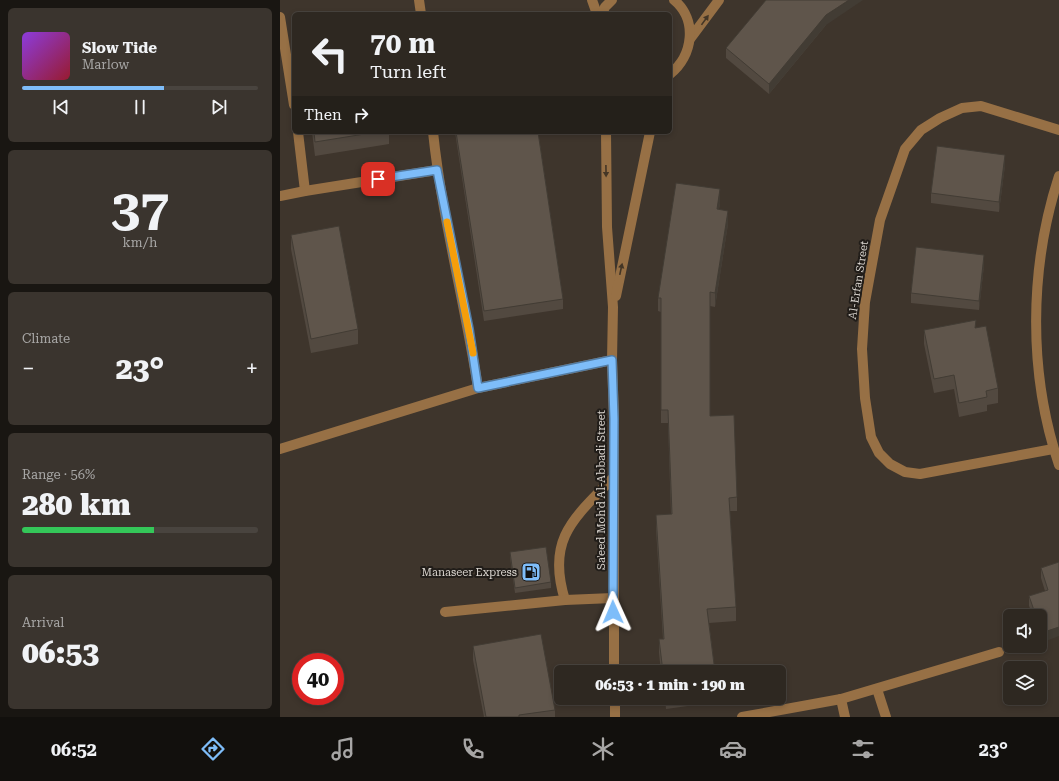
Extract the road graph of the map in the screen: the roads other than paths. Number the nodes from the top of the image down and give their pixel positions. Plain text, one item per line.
1 (419, 0) edge
2 (592, 0) edge
3 (612, 0) edge
4 (674, 0) edge
5 (719, 0) edge
6 (420, 12) edge
7 (596, 12) edge
8 (603, 12) edge
9 (280, 17) edge
10 (690, 39) junction
11 (672, 72) edge
12 (292, 92) edge
13 (1059, 130) edge
14 (298, 134) edge
15 (433, 134) edge
16 (606, 134) edge
17 (650, 134) edge
18 (437, 170) junction
19 (1059, 176) edge
20 (306, 190) junction
21 (280, 196) edge
22 (613, 307) junction
23 (612, 360) junction
24 (478, 388) junction
25 (280, 449) edge
26 (1053, 449) junction
27 (1059, 465) edge
28 (613, 478) junction
29 (613, 598) junction
30 (565, 600) junction
31 (445, 612) dead end
32 (998, 652) dead end
33 (614, 665) edge
34 (877, 688) junction
35 (841, 699) junction
36 (615, 705) edge
37 (615, 717) edge
38 (742, 717) edge
39 (845, 717) edge
40 (886, 717) edge

1 - 6 street
2 - 7 street
3 - 8 street
4 - 10 street
10 -> 5 street
9 - 12 street
10 - 11 street
13 - 26 street, Al-Erfan Street
14 - 20 street
15 - 18 street
16 -> 22 street, Sa'eed Moh'd Al-Abbadi Street
22 -> 17 street, Sa'eed Moh'd Al-Abbadi Street
18 - 20 street
18 - 24 street
19 - 26 street
20 - 21 street
22 - 23 street, Sa'eed Moh'd Al-Abbadi Street
23 - 24 street
23 - 28 street, Sa'eed Moh'd Al-Abbadi Street
24 - 25 street
26 - 27 street
28 - 29 street, Sa'eed Moh'd Al-Abbadi Street
28 - 30 street
29 - 30 street
29 - 33 street, Sa'eed Moh'd Al-Abbadi Street
30 - 31 street
32 - 34 street
34 - 35 street
34 - 40 street
35 - 38 street
35 - 39 street
36 - 37 street

